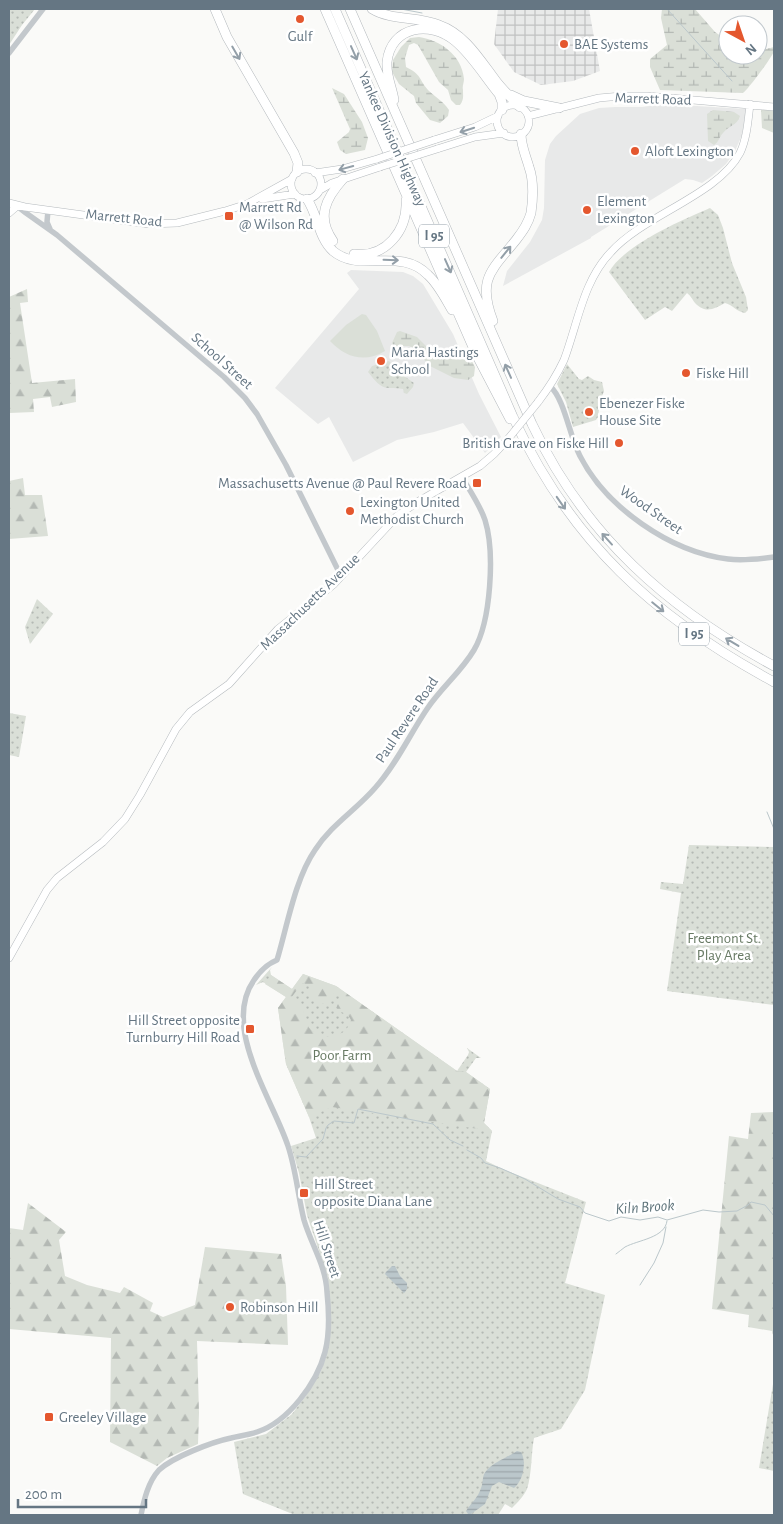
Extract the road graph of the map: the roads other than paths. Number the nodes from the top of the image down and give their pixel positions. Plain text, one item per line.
1 (43, 9) edge
2 (215, 9) edge
3 (325, 9) edge
4 (335, 9) edge
5 (350, 9) edge
6 (372, 9) edge
7 (9, 54) edge
8 (502, 88) junction
9 (750, 104) junction
10 (520, 107) junction
11 (774, 107) edge
12 (559, 108) junction
13 (500, 113) junction
14 (396, 115) junction
15 (528, 116) junction
16 (504, 134) junction
17 (521, 134) junction
18 (316, 173) junction
19 (294, 176) junction
20 (343, 179) junction
21 (320, 190) junction
22 (405, 192) junction
23 (295, 194) junction
24 (256, 199) junction
25 (307, 200) junction
26 (9, 203) edge
27 (18, 206) junction
28 (45, 209) junction
29 (9, 213) edge
30 (44, 226) junction
31 (52, 230) junction
32 (469, 338) junction
33 (497, 346) junction
34 (550, 386) junction
35 (522, 436) junction
36 (462, 477) junction
37 (774, 557) edge
38 (341, 576) junction
39 (774, 666) edge
40 (774, 682) edge
41 (9, 958) edge
42 (266, 966) joint
43 (141, 1515) edge

1 - 7 street
2 -> 19 highway
3 - 22 highway
4 -> 35 highway, Yankee Division Highway / I 95
5 - 14 highway, Yankee Division Highway / I 95
6 - 8 highway
8 - 10 highway
8 - 12 highway
9 - 11 main road
9 - 12 main road, Marrett Road
9 - 34 main road, Massachusetts Avenue
10 - 13 main road
10 - 15 main road
12 - 15 main road, Marrett Road
13 - 14 highway
13 - 16 main road
13 -> 18 main road, bridge
14 - 33 highway, Yankee Division Highway / I 95
15 - 17 main road
16 - 17 main road
16 - 20 main road, bridge
33 -> 17 highway
18 - 19 main road
18 - 21 main road
19 - 23 main road
19 - 24 main road, Marrett Road
20 - 21 main road
20 - 22 highway
21 - 25 main road
22 - 32 highway
23 - 24 main road
23 - 25 main road
24 - 28 main road, Marrett Road
25 -> 32 highway
26 - 27 main road, Marrett Road
27 - 28 main road, Marrett Road
27 - 29 main road
27 - 30 street, School Street
28 - 30 street
28 - 31 street
30 - 31 street, School Street
31 - 38 street, School Street
32 - 35 highway
39 -> 33 highway, Yankee Division Highway / I 95
34 - 36 main road, Massachusetts Avenue, bridge
34 - 37 street, Wood Street
35 -> 40 highway, Yankee Division Highway / I 95
36 - 38 main road, Massachusetts Avenue
36 - 42 street, Paul Revere Road
38 - 41 main road, Massachusetts Avenue
42 - 43 street, Hill Street

